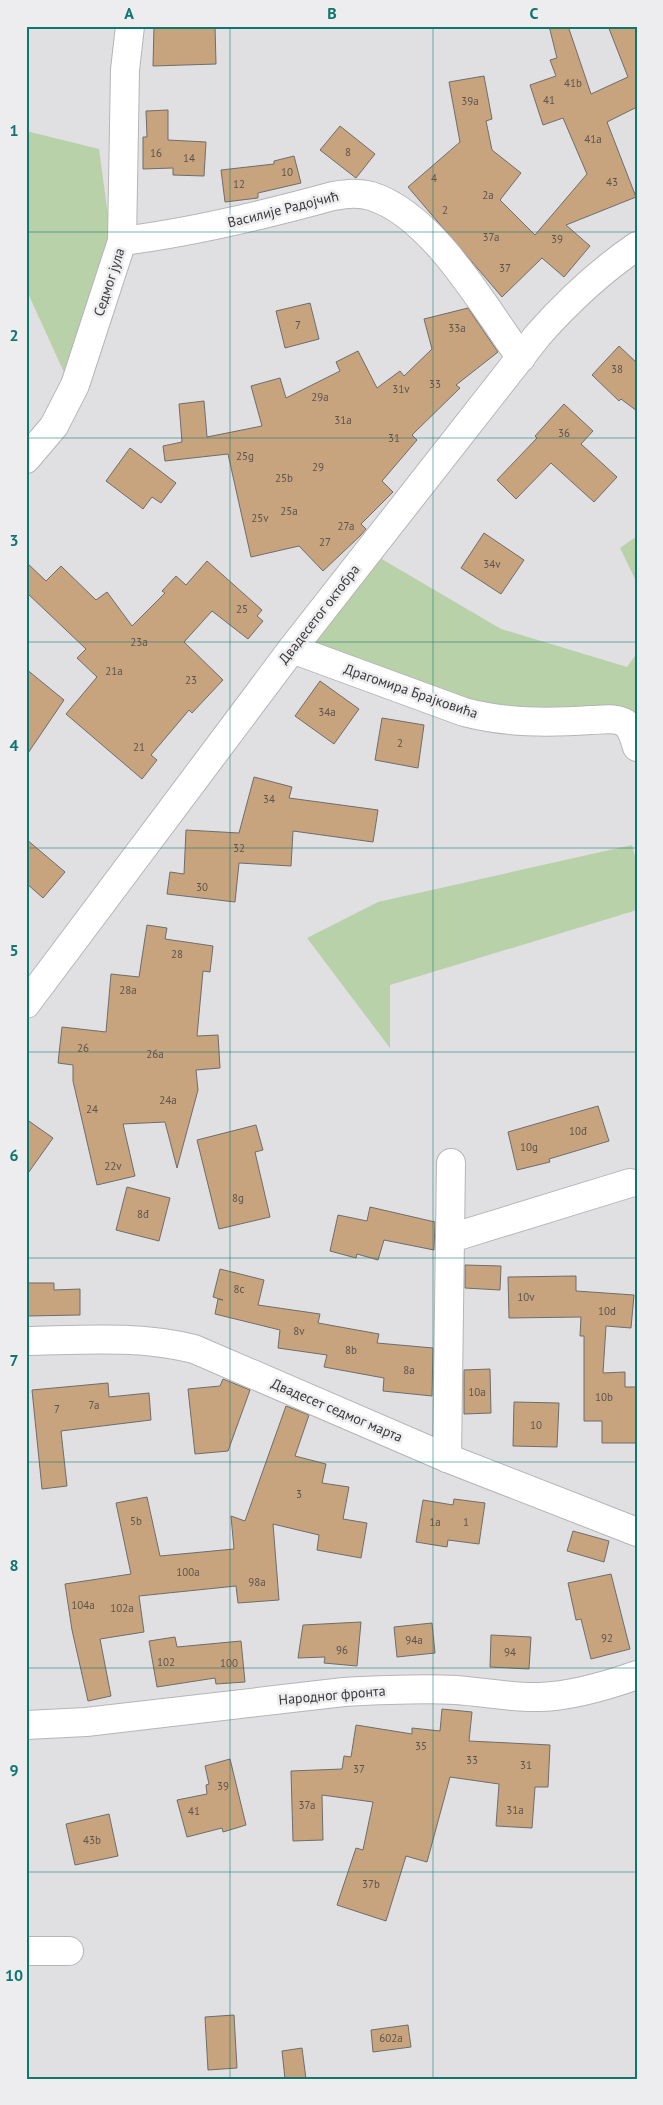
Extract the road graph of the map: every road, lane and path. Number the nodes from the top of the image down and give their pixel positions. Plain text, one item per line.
1 (130, 26) edge
2 (122, 241) junction
3 (637, 246) edge
4 (521, 358) junction
5 (26, 458) edge
6 (292, 649) junction
7 (637, 747) edge
8 (26, 1004) edge
9 (451, 1163) dead end
10 (630, 1183) dead end
11 (451, 1238) junction
12 (26, 1341) edge
13 (447, 1458) junction
14 (637, 1532) edge
15 (637, 1675) edge
16 (26, 1725) edge
17 (69, 1950) dead end
18 (26, 1951) edge

1 - 2 street, Седмог јула
2 - 4 street, Василије Радојчић
2 - 5 street, Седмог јула
3 - 4 street, Двадесетог октобра
4 - 6 street, Двадесетог октобра
6 - 7 street, Драгомира Брајковића
6 - 8 street, Двадесетог октобра
9 - 11 street
10 - 11 street
11 - 13 street
12 - 13 street, Двадесет седмог марта
13 - 14 street, Двадесет седмог марта
15 - 16 street, Народног фронта
17 - 18 street

